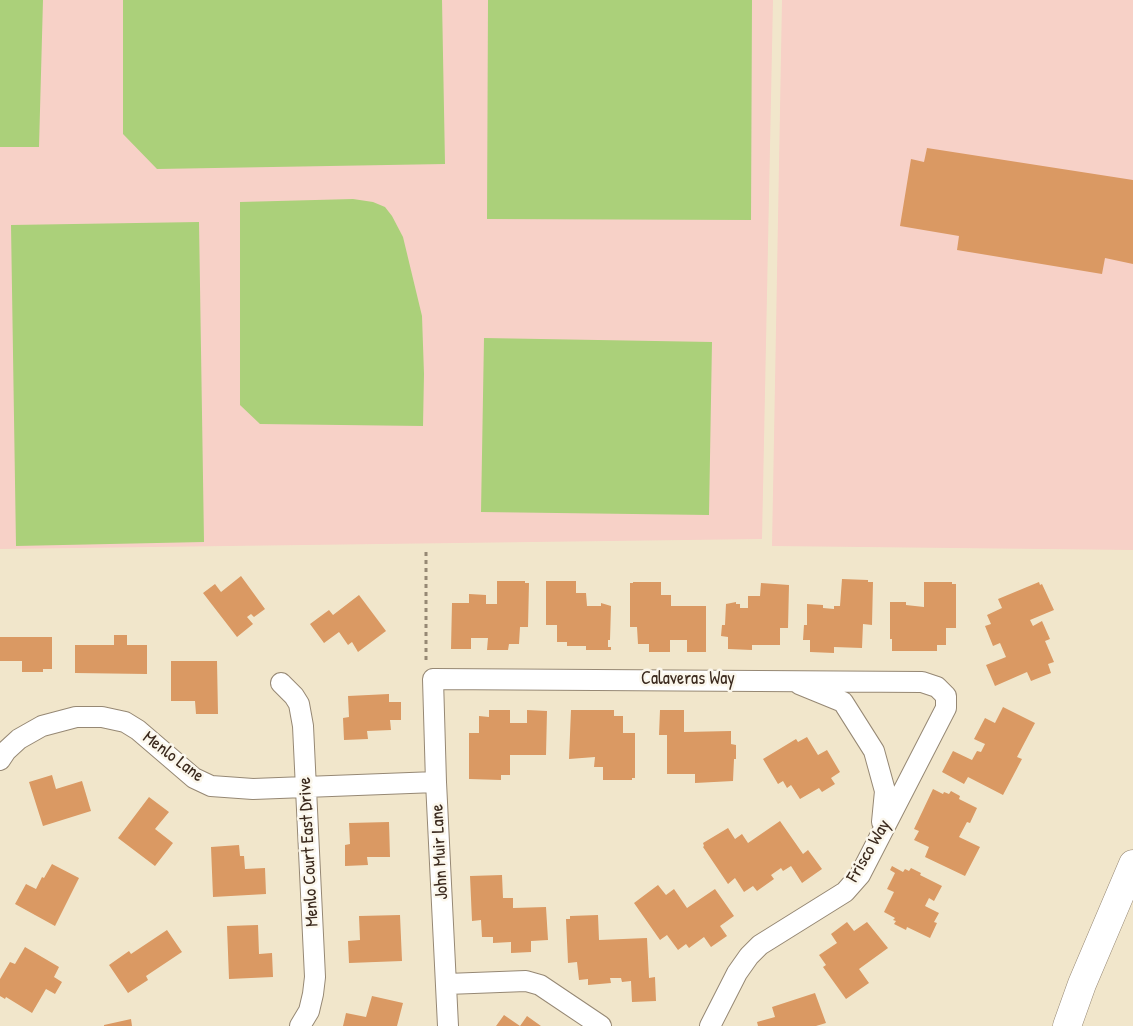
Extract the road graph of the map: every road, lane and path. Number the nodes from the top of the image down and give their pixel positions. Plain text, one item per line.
1 (426, 552) dead end
2 (433, 679) junction
3 (787, 680) junction
4 (281, 683) dead end
5 (940, 690) joint
6 (3, 748) edge
7 (436, 782) junction
8 (305, 786) junction
9 (880, 834) junction
10 (1133, 864) edge
11 (447, 984) junction
12 (300, 1026) edge
13 (448, 1026) edge
14 (601, 1026) edge
15 (710, 1026) edge
16 (1067, 1026) edge

1 - 2 path
2 - 3 street, Calaveras Way
2 - 7 street, John Muir Lane
3 - 5 street, Calaveras Way
3 - 9 street
4 - 8 street, Menlo Court East Drive
5 - 9 street, Frisco Way
6 - 8 street, Menlo Lane
7 - 8 street, Menlo Lane
7 - 11 street, John Muir Lane
8 - 12 street, Menlo Court East Drive
9 - 15 street, Frisco Way
10 - 16 main road
11 - 13 street, John Muir Lane
11 - 14 street

